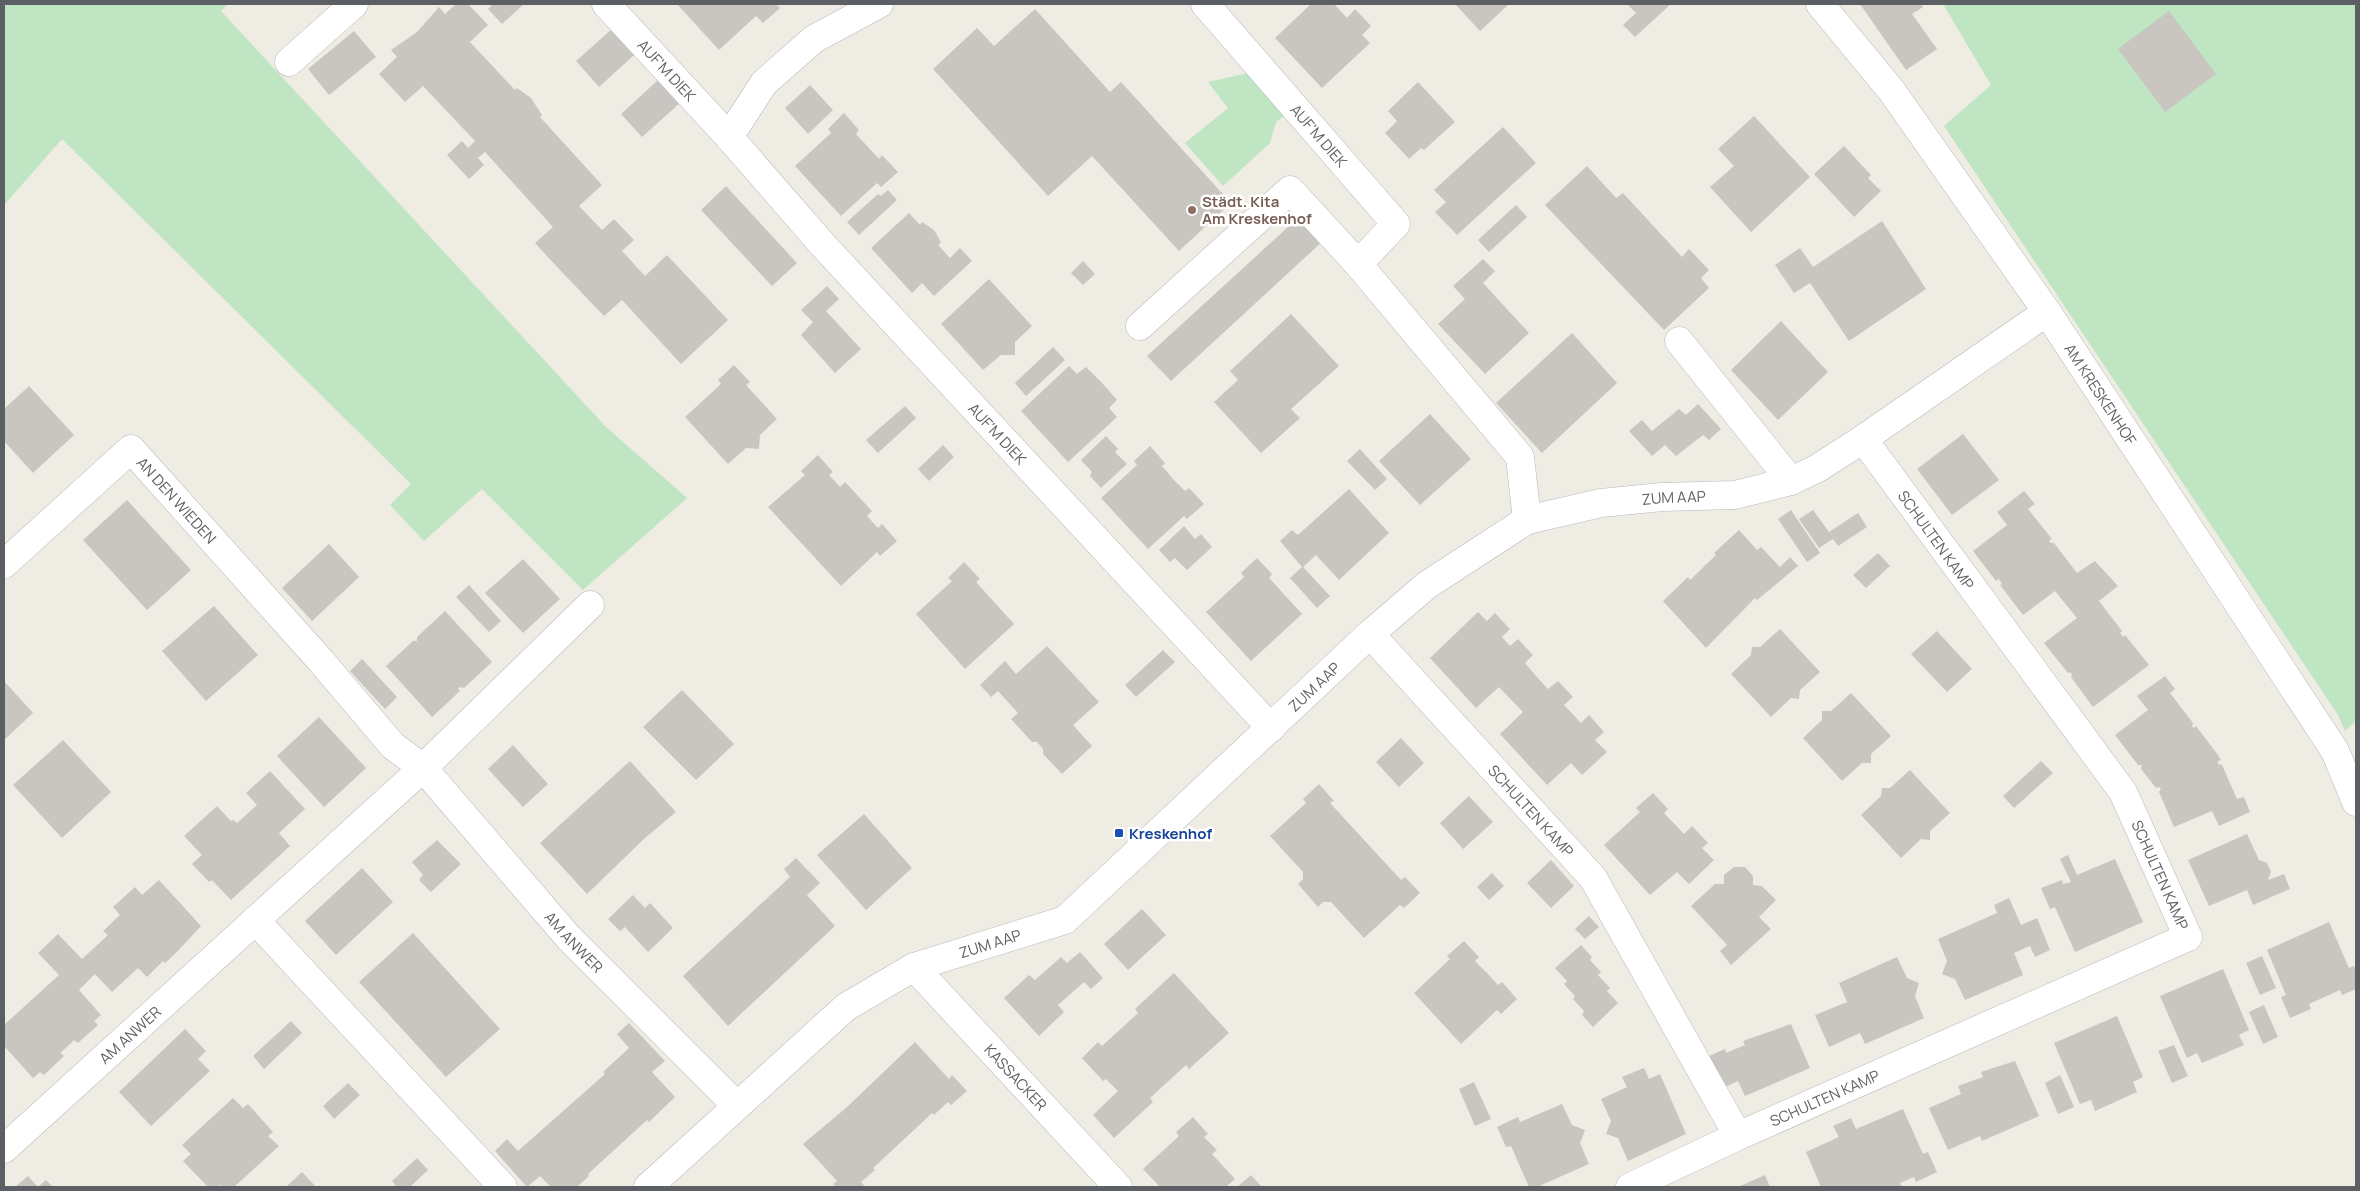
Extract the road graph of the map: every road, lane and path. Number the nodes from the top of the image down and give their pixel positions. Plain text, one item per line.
1 (354, 4) edge
2 (606, 4) edge
3 (878, 4) edge
4 (1820, 4) edge
5 (1221, 9) edge
6 (289, 62) dead end
7 (729, 137) junction
8 (1358, 264) junction
9 (2047, 312) junction
10 (1140, 326) dead end
11 (1679, 341) dead end
12 (1863, 439) junction
13 (1791, 481) junction
14 (1526, 520) junction
15 (4, 564) edge
16 (590, 605) dead end
17 (297, 633) joint
18 (1370, 634) junction
19 (1271, 728) junction
20 (423, 768) junction
21 (2356, 802) edge
22 (255, 920) junction
23 (914, 967) junction
24 (736, 1106) junction
25 (1738, 1136) junction
26 (4, 1148) edge
27 (503, 1187) edge
28 (648, 1187) edge
29 (1118, 1187) edge
30 (1630, 1187) edge

1 - 6 street
2 - 7 street, AUF'M DIEK
3 - 7 street
4 - 9 street, AM KRESKENHOF
5 - 8 street, AUF'M DIEK
7 - 19 street, AUF'M DIEK
8 - 10 street
8 - 14 street
9 - 12 street, ZUM AAP
9 - 21 street, AM KRESKENHOF
11 - 13 street
12 - 13 street, ZUM AAP
12 - 25 street, SCHULTEN KAMP
13 - 14 street, ZUM AAP
14 - 18 street, ZUM AAP
15 - 17 street, AN DEN WIEDEN
16 - 20 street, AM ANWER
17 - 20 street, AM ANWER
18 - 19 street, ZUM AAP
18 - 25 street, SCHULTEN KAMP
19 - 23 street, ZUM AAP
20 - 22 street, AM ANWER
20 - 24 street, AM ANWER
22 - 26 street, AM ANWER
22 - 27 street
23 - 24 street, ZUM AAP
23 - 29 street, KASSACKER
24 - 28 street, ZUM AAP
25 - 30 street, SCHULTEN KAMP

